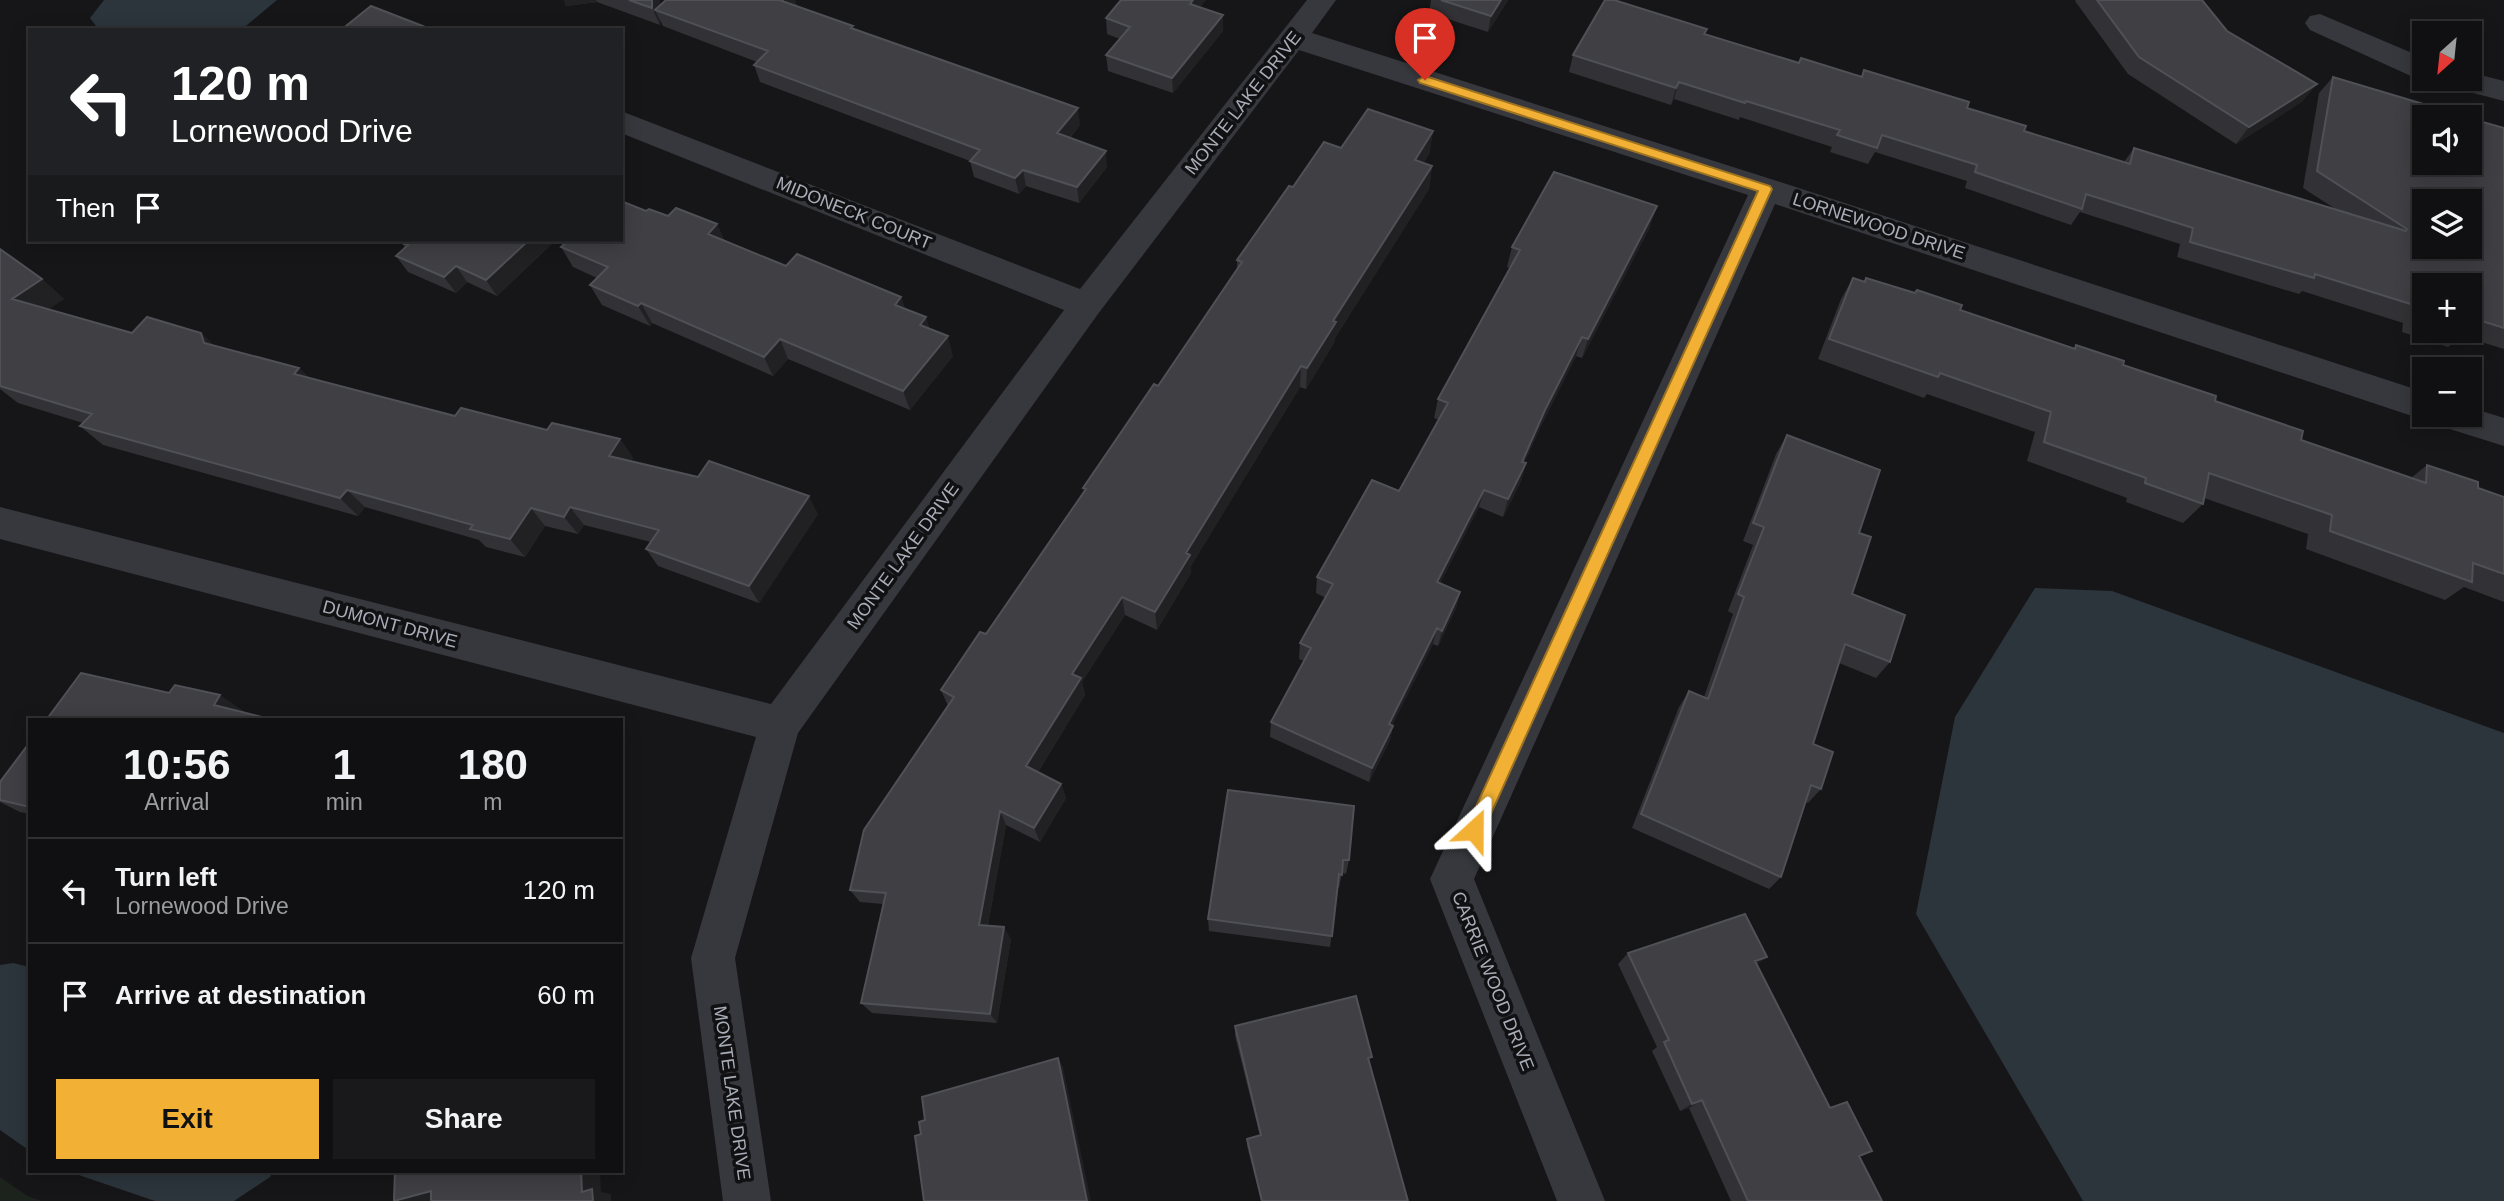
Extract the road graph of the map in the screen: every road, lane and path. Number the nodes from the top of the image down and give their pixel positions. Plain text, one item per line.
1 (1322, 0) edge
2 (2320, 23) dead end
3 (1294, 38) junction
4 (2412, 65) edge
5 (2482, 85) edge
6 (2504, 91) edge
7 (623, 122) edge
8 (1766, 189) junction
9 (1086, 306) junction
10 (2412, 402) edge
11 (2482, 425) edge
12 (2504, 432) edge
13 (0, 523) edge
14 (780, 725) junction
15 (747, 1201) edge
16 (1581, 1201) edge

1 - 3 street, MONTE LAKE DRIVE
2 - 4 street
3 - 8 street, LORNEWOOD DRIVE
3 - 9 street, MONTE LAKE DRIVE
5 - 6 street
7 - 9 street, MIDONECK COURT
8 - 10 street, LORNEWOOD DRIVE
8 - 16 street, CARRIE WOOD DRIVE
9 - 14 street, MONTE LAKE DRIVE
11 - 12 street
13 - 14 street, DUMONT DRIVE
14 - 15 street, MONTE LAKE DRIVE

